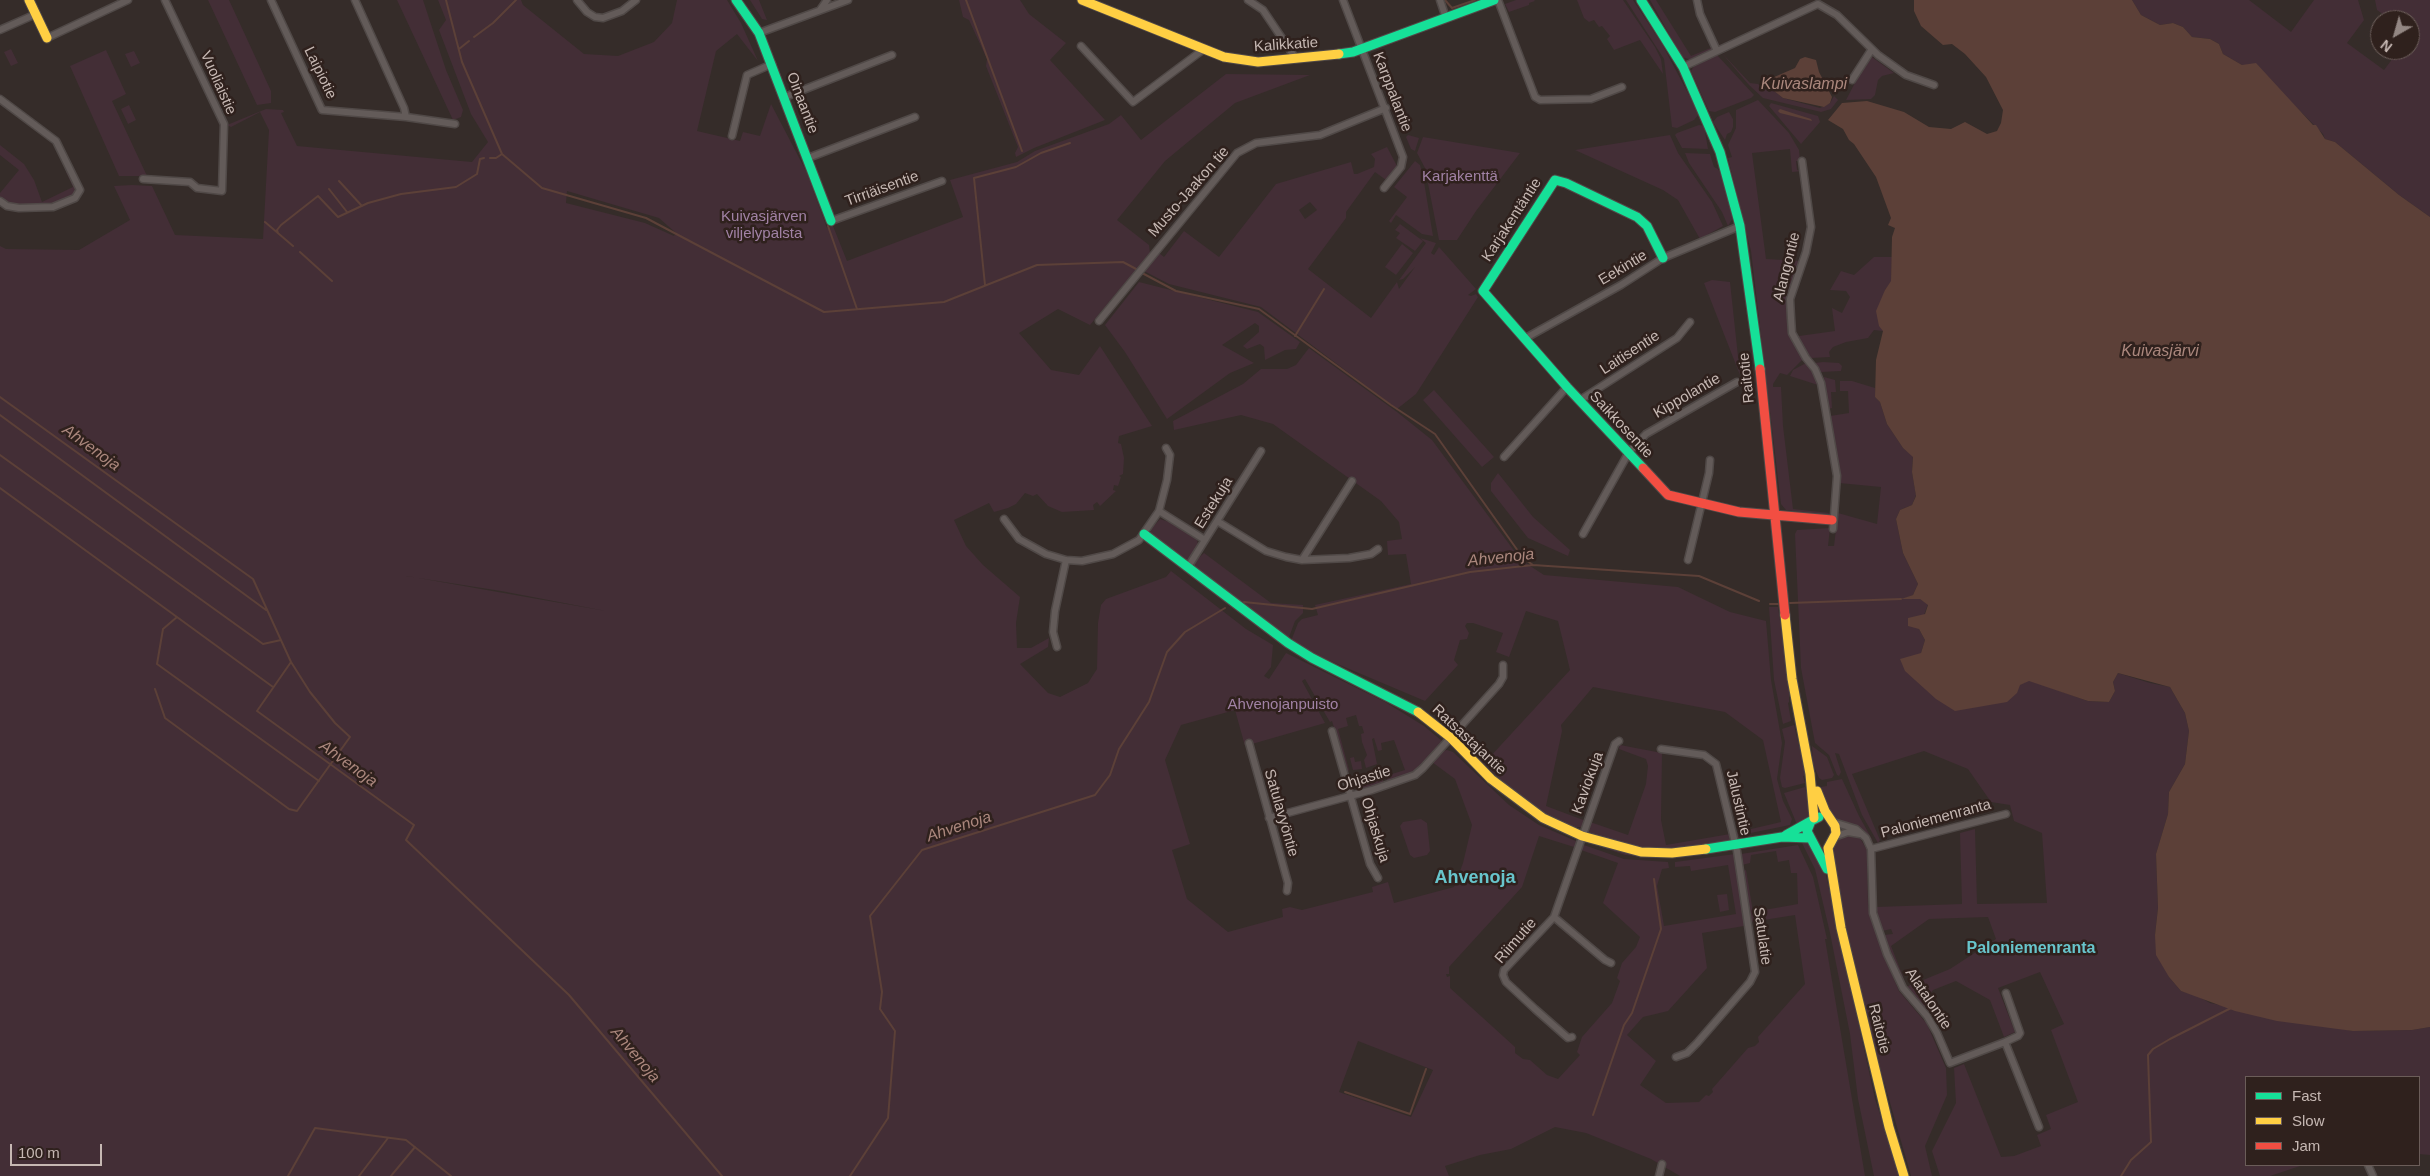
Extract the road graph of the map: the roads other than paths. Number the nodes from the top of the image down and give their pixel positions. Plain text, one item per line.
1 (29, 0) edge
2 (128, 0) edge
3 (165, 0) edge
4 (271, 0) edge
5 (355, 0) edge
6 (577, 0) edge
7 (636, 0) edge
8 (736, 0) edge
9 (827, 0) edge
10 (848, 0) edge
11 (1082, 0) edge
12 (1248, 0) edge
13 (1343, 0) edge
14 (1440, 0) edge
15 (1494, 0) edge
16 (1498, 0) edge
17 (1641, 0) edge
18 (1697, 0) edge
19 (1815, 2) edge
20 (820, 11) junction
21 (36, 14) junction
22 (1446, 18) junction
23 (0, 30) edge
24 (759, 33) junction
25 (47, 38) joint
26 (1081, 46) dead end
27 (1204, 49) junction
28 (1363, 49) junction
29 (1872, 49) junction
30 (1717, 51) junction
31 (892, 55) dead end
32 (1296, 59) junction
33 (772, 64) junction
34 (1683, 67) junction
35 (1852, 80) dead end
36 (1934, 85) dead end
37 (1622, 87) dead end
38 (786, 97) junction
39 (0, 99) edge
40 (1386, 108) junction
41 (406, 116) junction
42 (915, 117) dead end
43 (455, 124) dead end
44 (732, 136) dead end
45 (808, 158) junction
46 (1802, 161) dead end
47 (143, 179) dead end
48 (942, 181) dead end
49 (1384, 188) dead end
50 (0, 201) edge
51 (831, 221) joint
52 (1740, 226) junction
53 (1663, 258) junction
54 (1483, 291) joint
55 (1098, 321) dead end
56 (1690, 322) dead end
57 (1524, 339) junction
58 (1737, 382) dead end
59 (1567, 387) junction
60 (1580, 400) junction
61 (1166, 448) dead end
62 (1261, 452) dead end
63 (1629, 452) junction
64 (1504, 457) dead end
65 (1710, 460) dead end
66 (1352, 481) dead end
67 (1700, 504) junction
68 (1158, 511) junction
69 (1775, 516) junction
70 (1004, 519) dead end
71 (1217, 521) junction
72 (1832, 524) joint
73 (1144, 534) junction
74 (1583, 534) dead end
75 (1205, 540) junction
76 (1378, 549) dead end
77 (1066, 560) junction
78 (1302, 560) junction
79 (1688, 560) dead end
80 (1188, 567) junction
81 (1057, 647) dead end
82 (1503, 665) dead end
83 (1332, 731) dead end
84 (1451, 738) junction
85 (1619, 741) dead end
86 (1249, 742) dead end
87 (1661, 749) dead end
88 (1810, 774) junction
89 (1351, 796) junction
90 (2006, 814) dead end
91 (1269, 818) junction
92 (1812, 820) junction
93 (1832, 821) junction
94 (1861, 834) junction
95 (1582, 836) junction
96 (1782, 837) junction
97 (1833, 838) junction
98 (1811, 840) junction
99 (1736, 846) junction
100 (1871, 849) junction
101 (1378, 878) dead end
102 (1833, 886) junction
103 (1287, 891) dead end
104 (1554, 917) junction
105 (1611, 963) dead end
106 (2006, 993) dead end
107 (1572, 1037) dead end
108 (2005, 1042) junction
109 (1676, 1057) dead end
110 (2039, 1127) dead end
111 (1662, 1164) dead end
112 (1659, 1176) edge
113 (1904, 1176) edge

1 - 21 street
2 - 25 street
3 - 47 street, Vuoliaistie
4 - 41 street, Laipiotie
5 - 41 street
6 - 7 street
8 - 24 street, Oinaantie
9 - 20 street
10 - 20 street
11 - 27 street, Kalikkatie
12 - 32 street
13 - 28 street, Karppalantie
14 - 22 street
15 - 22 street, Kalikkatie
16 - 37 street
17 - 34 street, Raitotie
18 - 30 street
19 - 29 street
19 - 30 street
20 - 24 street
21 - 23 street
21 - 25 street
22 - 28 street, Kalikkatie
24 - 33 street, Oinaantie
26 - 27 street
27 - 32 street, Kalikkatie
28 - 32 street, Kalikkatie
28 - 40 street, Karppalantie
29 - 35 street
29 - 36 street
30 - 34 street
31 - 38 street
33 - 38 street, Oinaantie
33 - 44 street
34 - 52 street, Raitotie
38 - 45 street, Oinaantie
39 - 50 street
40 - 49 street, Karppalantie
40 - 55 street, Musto-Jaakon tie
41 - 43 street, Laipiotie
42 - 45 street
45 - 51 street, Oinaantie
46 - 72 street, Alangontie
48 - 51 street, Tirriäisentie
52 - 53 street, Eekintie
52 - 69 street, Raitotie
53 - 54 street, Karjakentäntie
53 - 57 street, Eekintie
54 - 57 street, Saikkosentie
56 - 60 street, Laitisentie
57 - 59 street, Saikkosentie
58 - 63 street, Kippolantie
59 - 60 street, Saikkosentie
59 - 64 street
60 - 63 street, Saikkosentie
61 - 68 street
62 - 71 street, Estekuja
63 - 67 street, Saikkosentie
63 - 74 street, Kippolantie
65 - 67 street
66 - 78 street
67 - 69 street, Saikkosentie
67 - 79 street
68 - 73 street
68 - 75 street
69 - 72 street, Alangontie
69 - 88 street, Raitotie
70 - 77 street
71 - 75 street, Estekuja
71 - 78 street
73 - 77 street
73 - 80 street, Ratsastajantie
75 - 80 street, Estekuja
76 - 78 street
77 - 81 street
80 - 84 street, Ratsastajantie
82 - 84 street, Ohjastie
83 - 89 street, Ohjaskuja
84 - 89 street, Ohjastie
84 - 95 street, Ratsastajantie
85 - 95 street, Kaviokuja
86 - 91 street, Satulavyöntie
87 - 99 street, Jalustintie
88 - 92 street, Raitotie
88 - 93 street, Raitotie
89 - 91 street, Ohjastie
89 - 101 street, Ohjaskuja
90 - 100 street, Paloniemenranta
91 - 103 street, Satulavyöntie
92 - 93 street
92 - 96 street, Ratsastajantie
92 - 98 street
93 - 94 street
93 - 97 street
94 - 97 street
94 - 100 street
95 - 99 street, Ratsastajantie
95 - 104 street, Riimutie
96 - 98 street, Ratsastajantie
96 - 99 street, Ratsastajantie
97 - 98 street
97 - 102 street, Raitotie
98 - 102 street, Raitotie
99 - 109 street, Satulatie
100 - 108 street, Alatalontie
102 - 113 street, Raitotie
104 - 105 street
104 - 107 street, Riimutie
106 - 108 street
108 - 110 street
111 - 112 street

